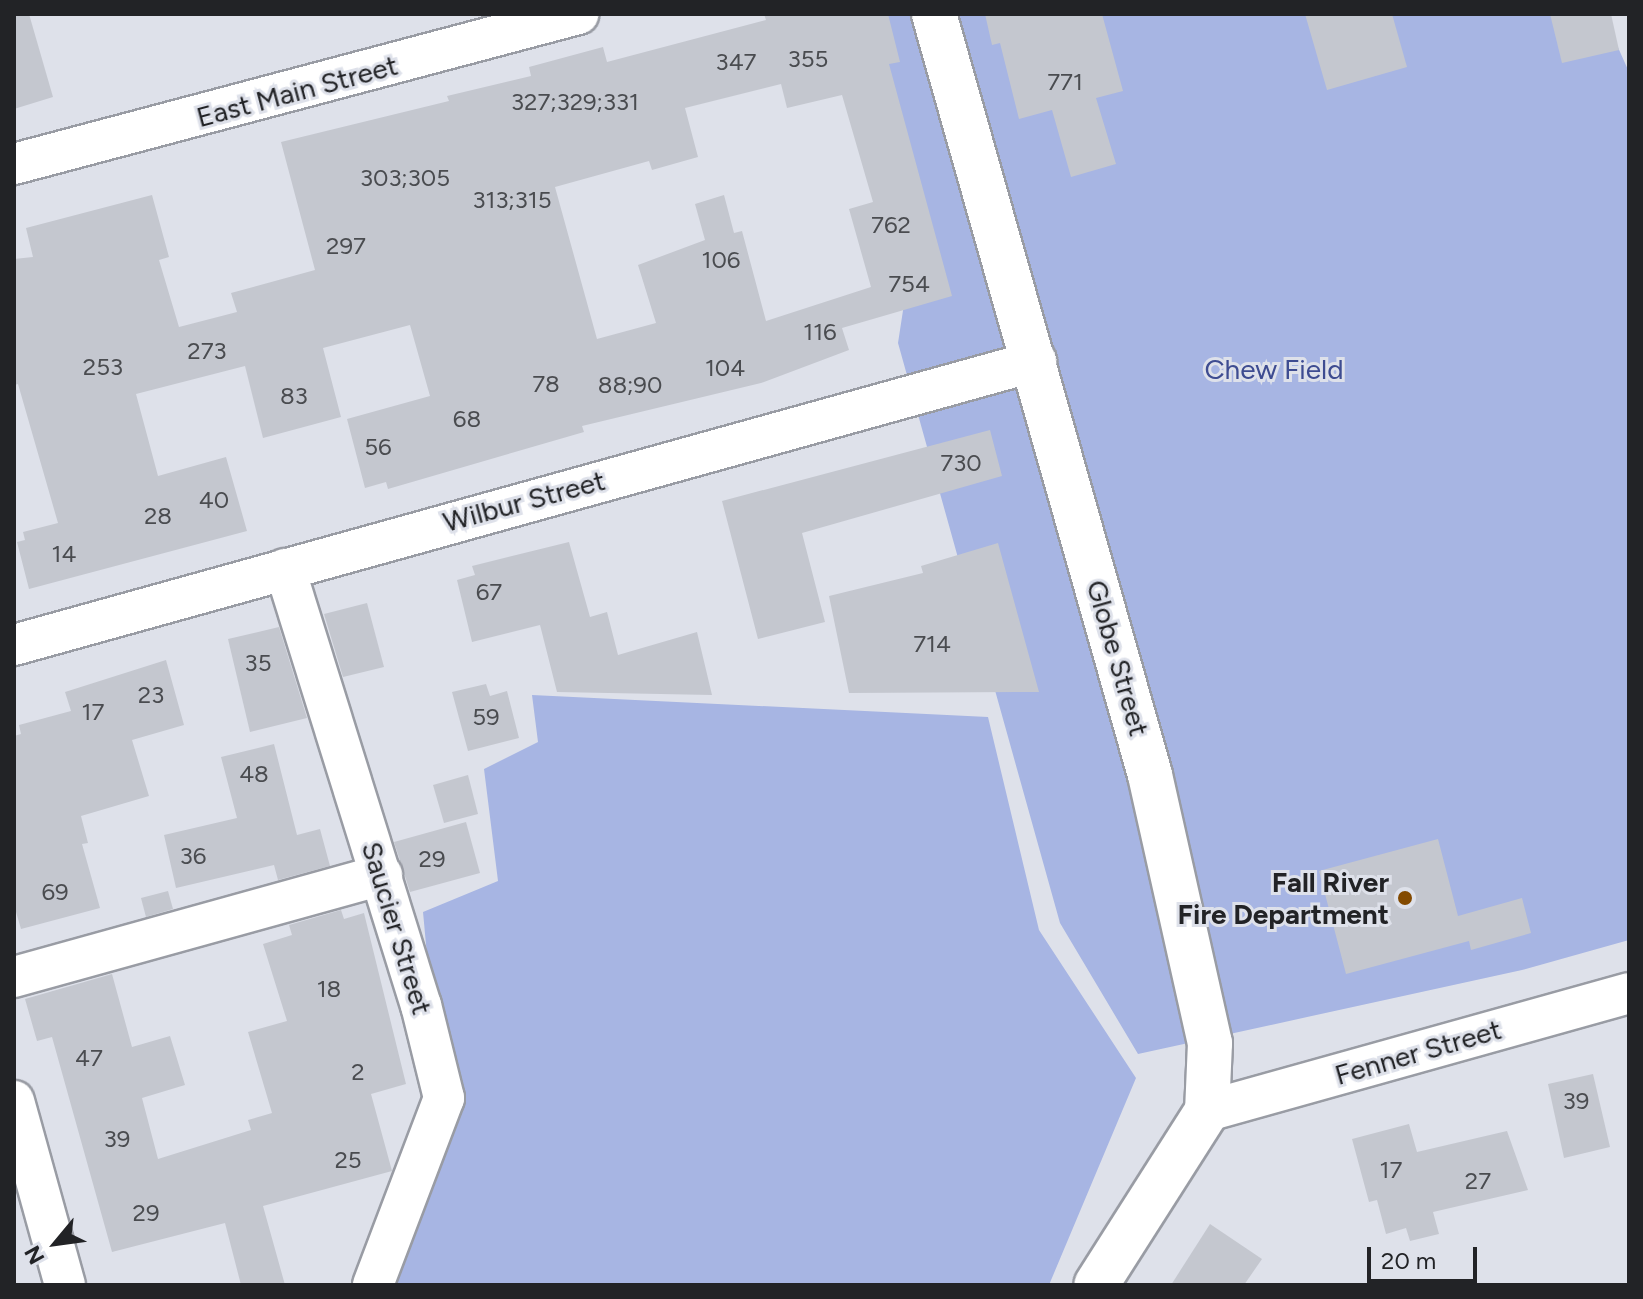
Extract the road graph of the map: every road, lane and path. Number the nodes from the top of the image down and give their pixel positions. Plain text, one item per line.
1 (578, 14) edge
2 (934, 14) edge
3 (14, 164) edge
4 (1036, 361) junction
5 (285, 569) junction
6 (14, 645) edge
7 (382, 875) junction
8 (14, 977) edge
9 (1629, 993) edge
10 (14, 1101) edge
11 (1207, 1111) junction
12 (65, 1285) edge
13 (373, 1285) edge
14 (1096, 1285) edge

1 - 3 street, East Main Street
2 - 4 main road, Globe Street
4 - 5 street, Wilbur Street
4 - 11 main road, Globe Street
5 - 6 street, Wilbur Street
5 - 7 street, Saucier Street
7 - 8 street
7 - 13 street, Saucier Street
9 - 11 street, Fenner Street
10 - 12 street
11 - 14 main road

